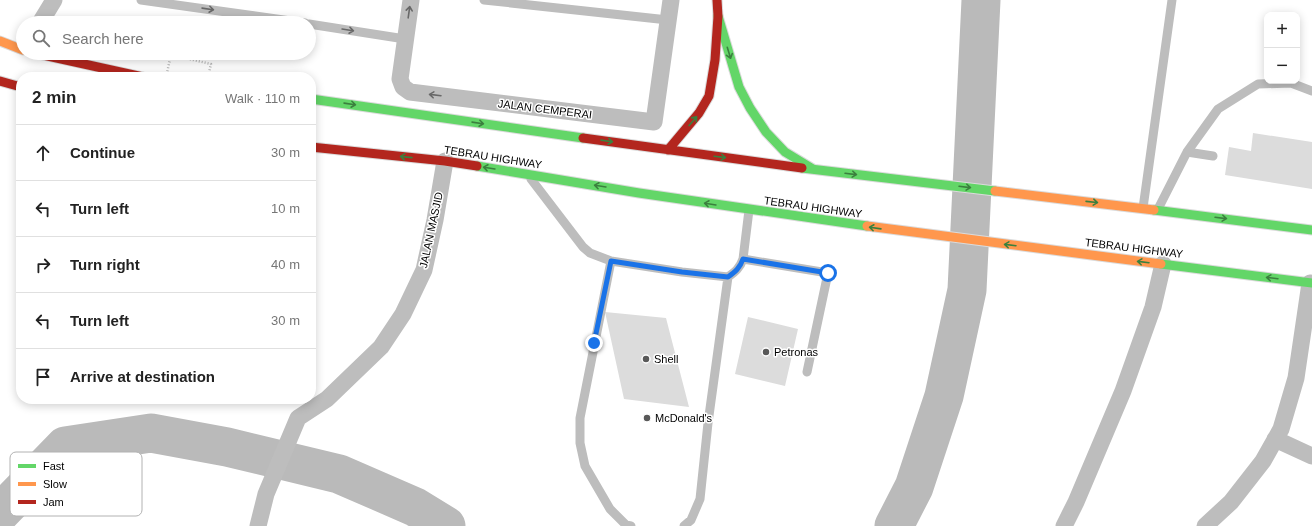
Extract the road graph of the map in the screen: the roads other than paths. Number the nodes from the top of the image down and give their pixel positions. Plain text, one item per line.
1 (54, 0) edge
2 (141, 0) edge
3 (411, 0) edge
4 (484, 0) edge
5 (671, 0) edge
6 (717, 0) edge
7 (1172, 0) edge
8 (44, 16) edge
9 (255, 16) edge
10 (718, 16) junction
11 (668, 20) junction
12 (316, 25) edge
13 (405, 39) junction
14 (0, 40) edge
15 (16, 47) edge
16 (66, 60) edge
17 (120, 72) edge
18 (0, 81) edge
19 (16, 86) edge
20 (1312, 91) edge
21 (316, 99) edge
22 (316, 148) edge
23 (668, 150) junction
24 (1187, 152) junction
25 (1213, 156) dead end
26 (444, 161) junction
27 (813, 169) junction
28 (527, 174) junction
29 (1143, 208) junction
30 (748, 210) junction
31 (1158, 210) junction
32 (1312, 230) edge
33 (743, 259) junction
34 (611, 261) junction
35 (1163, 264) junction
36 (728, 277) junction
37 (1311, 283) edge
38 (807, 372) dead end
39 (1275, 439) junction
40 (1312, 456) edge
41 (258, 526) edge
42 (631, 526) edge
43 (684, 526) edge
44 (1064, 526) edge
45 (1205, 526) edge

1 - 8 street
2 -> 9 lane
13 -> 3 street, JALAN CEMPERAI
4 - 11 lane
5 - 11 street, JALAN CEMPERAI
6 - 10 main road
7 - 29 lane
23 -> 10 main road
10 -> 27 main road
11 -> 13 street, JALAN CEMPERAI
12 -> 13 lane
14 - 15 main road
16 - 17 main road
18 - 19 main road
20 - 24 lane
21 -> 23 main road
26 -> 22 main road, TEBRAU HIGHWAY
23 -> 27 main road
24 - 25 lane
24 - 31 lane
28 -> 26 main road, TEBRAU HIGHWAY
26 - 41 street, JALAN MASJID
27 -> 29 main road
30 -> 28 main road, TEBRAU HIGHWAY
28 - 34 lane
29 - 31 main road
30 - 33 lane
35 -> 30 main road, TEBRAU HIGHWAY
31 -> 32 main road
33 - 36 lane
33 - 38 lane
34 - 36 lane
34 - 42 lane
37 -> 35 main road, TEBRAU HIGHWAY
35 - 44 street
36 - 43 lane
37 - 39 street
39 - 40 street
39 - 45 street

